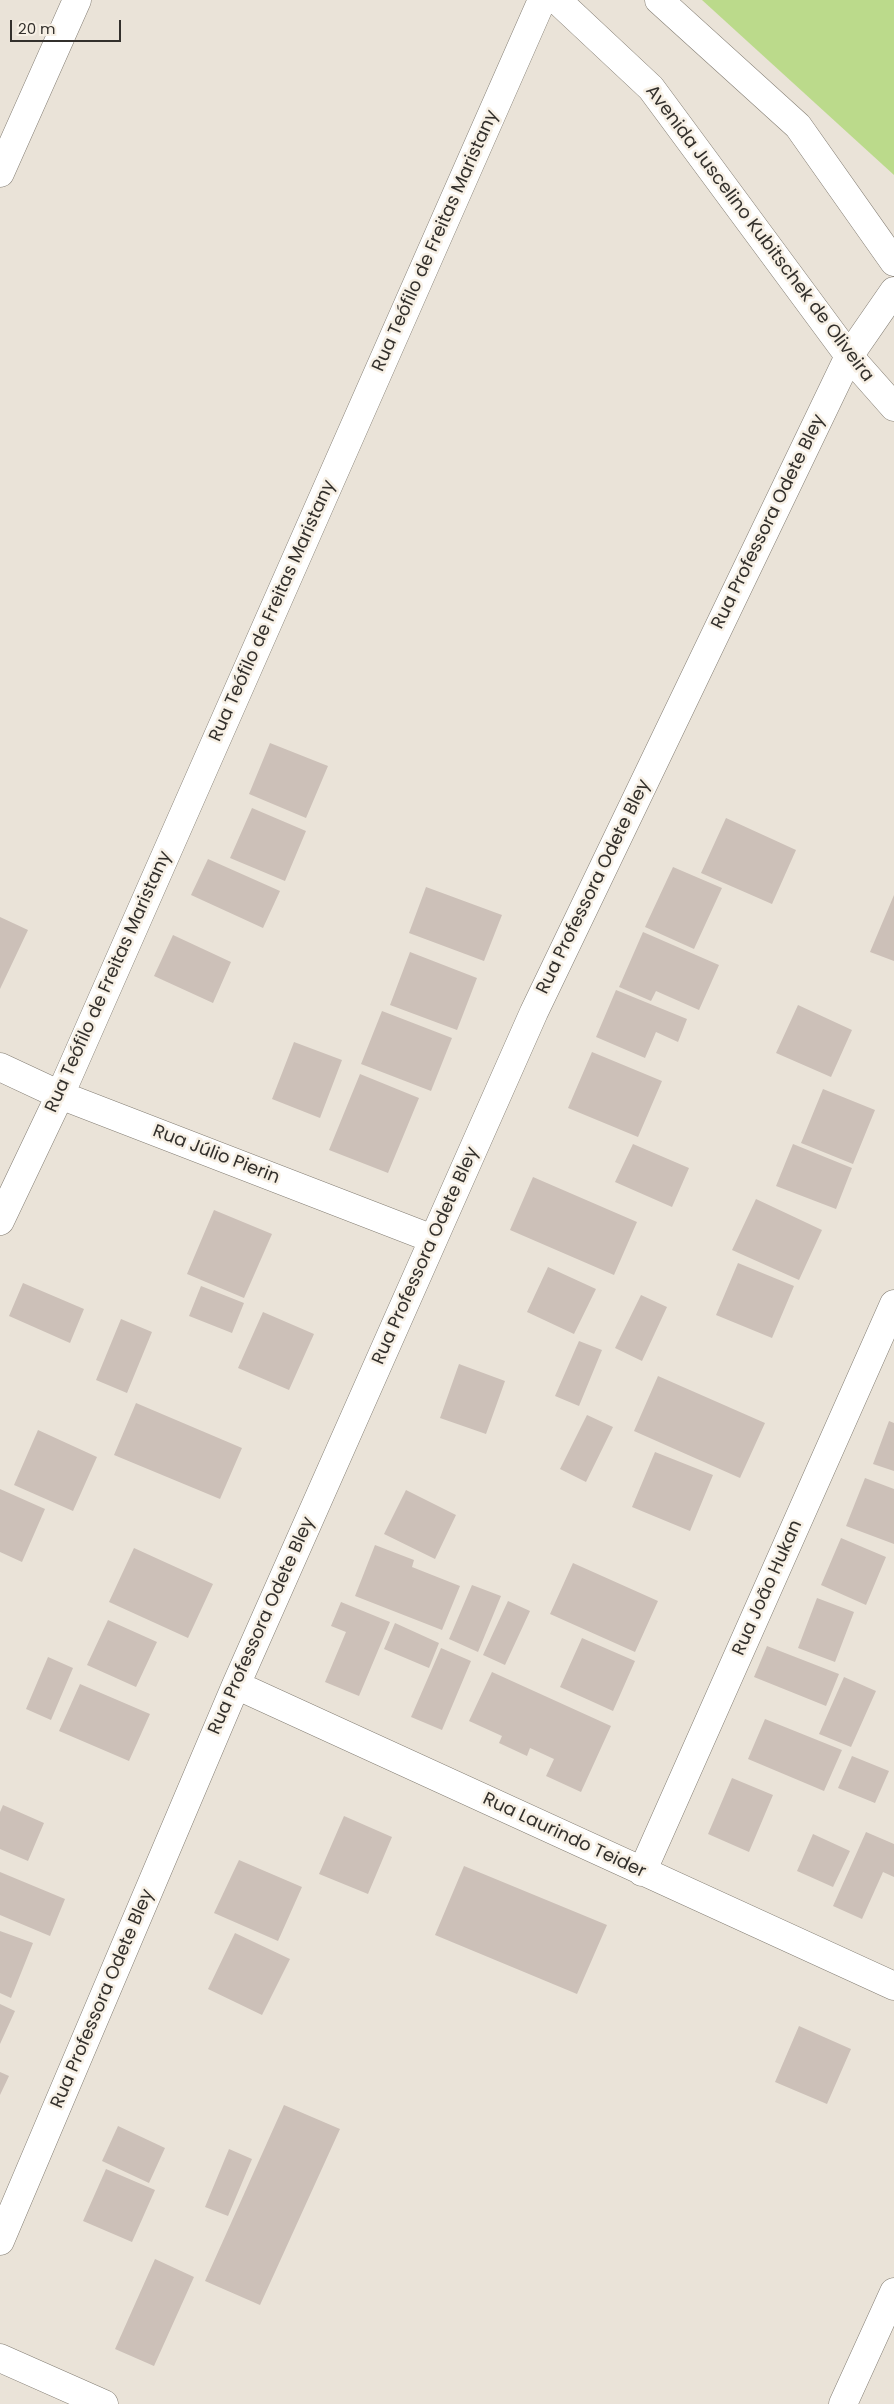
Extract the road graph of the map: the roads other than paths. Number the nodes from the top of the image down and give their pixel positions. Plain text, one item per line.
1 (77, 0) edge
2 (542, 0) edge
3 (557, 0) edge
4 (659, 0) edge
5 (0, 173) edge
6 (894, 262) edge
7 (894, 291) edge
8 (849, 356) junction
9 (894, 407) edge
10 (0, 1067) edge
11 (60, 1095) junction
12 (0, 1221) edge
13 (434, 1239) junction
14 (894, 1304) edge
15 (236, 1685) junction
16 (642, 1872) junction
17 (894, 1986) edge
18 (0, 2241) edge
19 (894, 2292) edge
20 (0, 2358) edge
21 (104, 2404) edge
22 (843, 2404) edge

1 - 5 street
2 - 11 street, Rua Teófilo de Freitas Maristany
3 - 8 street, Avenida Juscelino Kubitschek de Oliveira
4 - 6 street
7 - 8 street, Rua Professora Odete Bley
8 - 9 street, Avenida Juscelino Kubitschek de Oliveira
8 - 13 street, Rua Professora Odete Bley
10 - 11 street, Rua Júlio Pierin
11 - 12 street, Rua Teófilo de Freitas Maristany
11 - 13 street, Rua Júlio Pierin
13 - 15 street, Rua Professora Odete Bley
14 - 16 street, Rua João Hukan
15 - 16 street, Rua Laurindo Teider
15 - 18 street, Rua Professora Odete Bley
16 - 17 street, Rua Laurindo Teider
19 - 22 street
20 - 21 street

